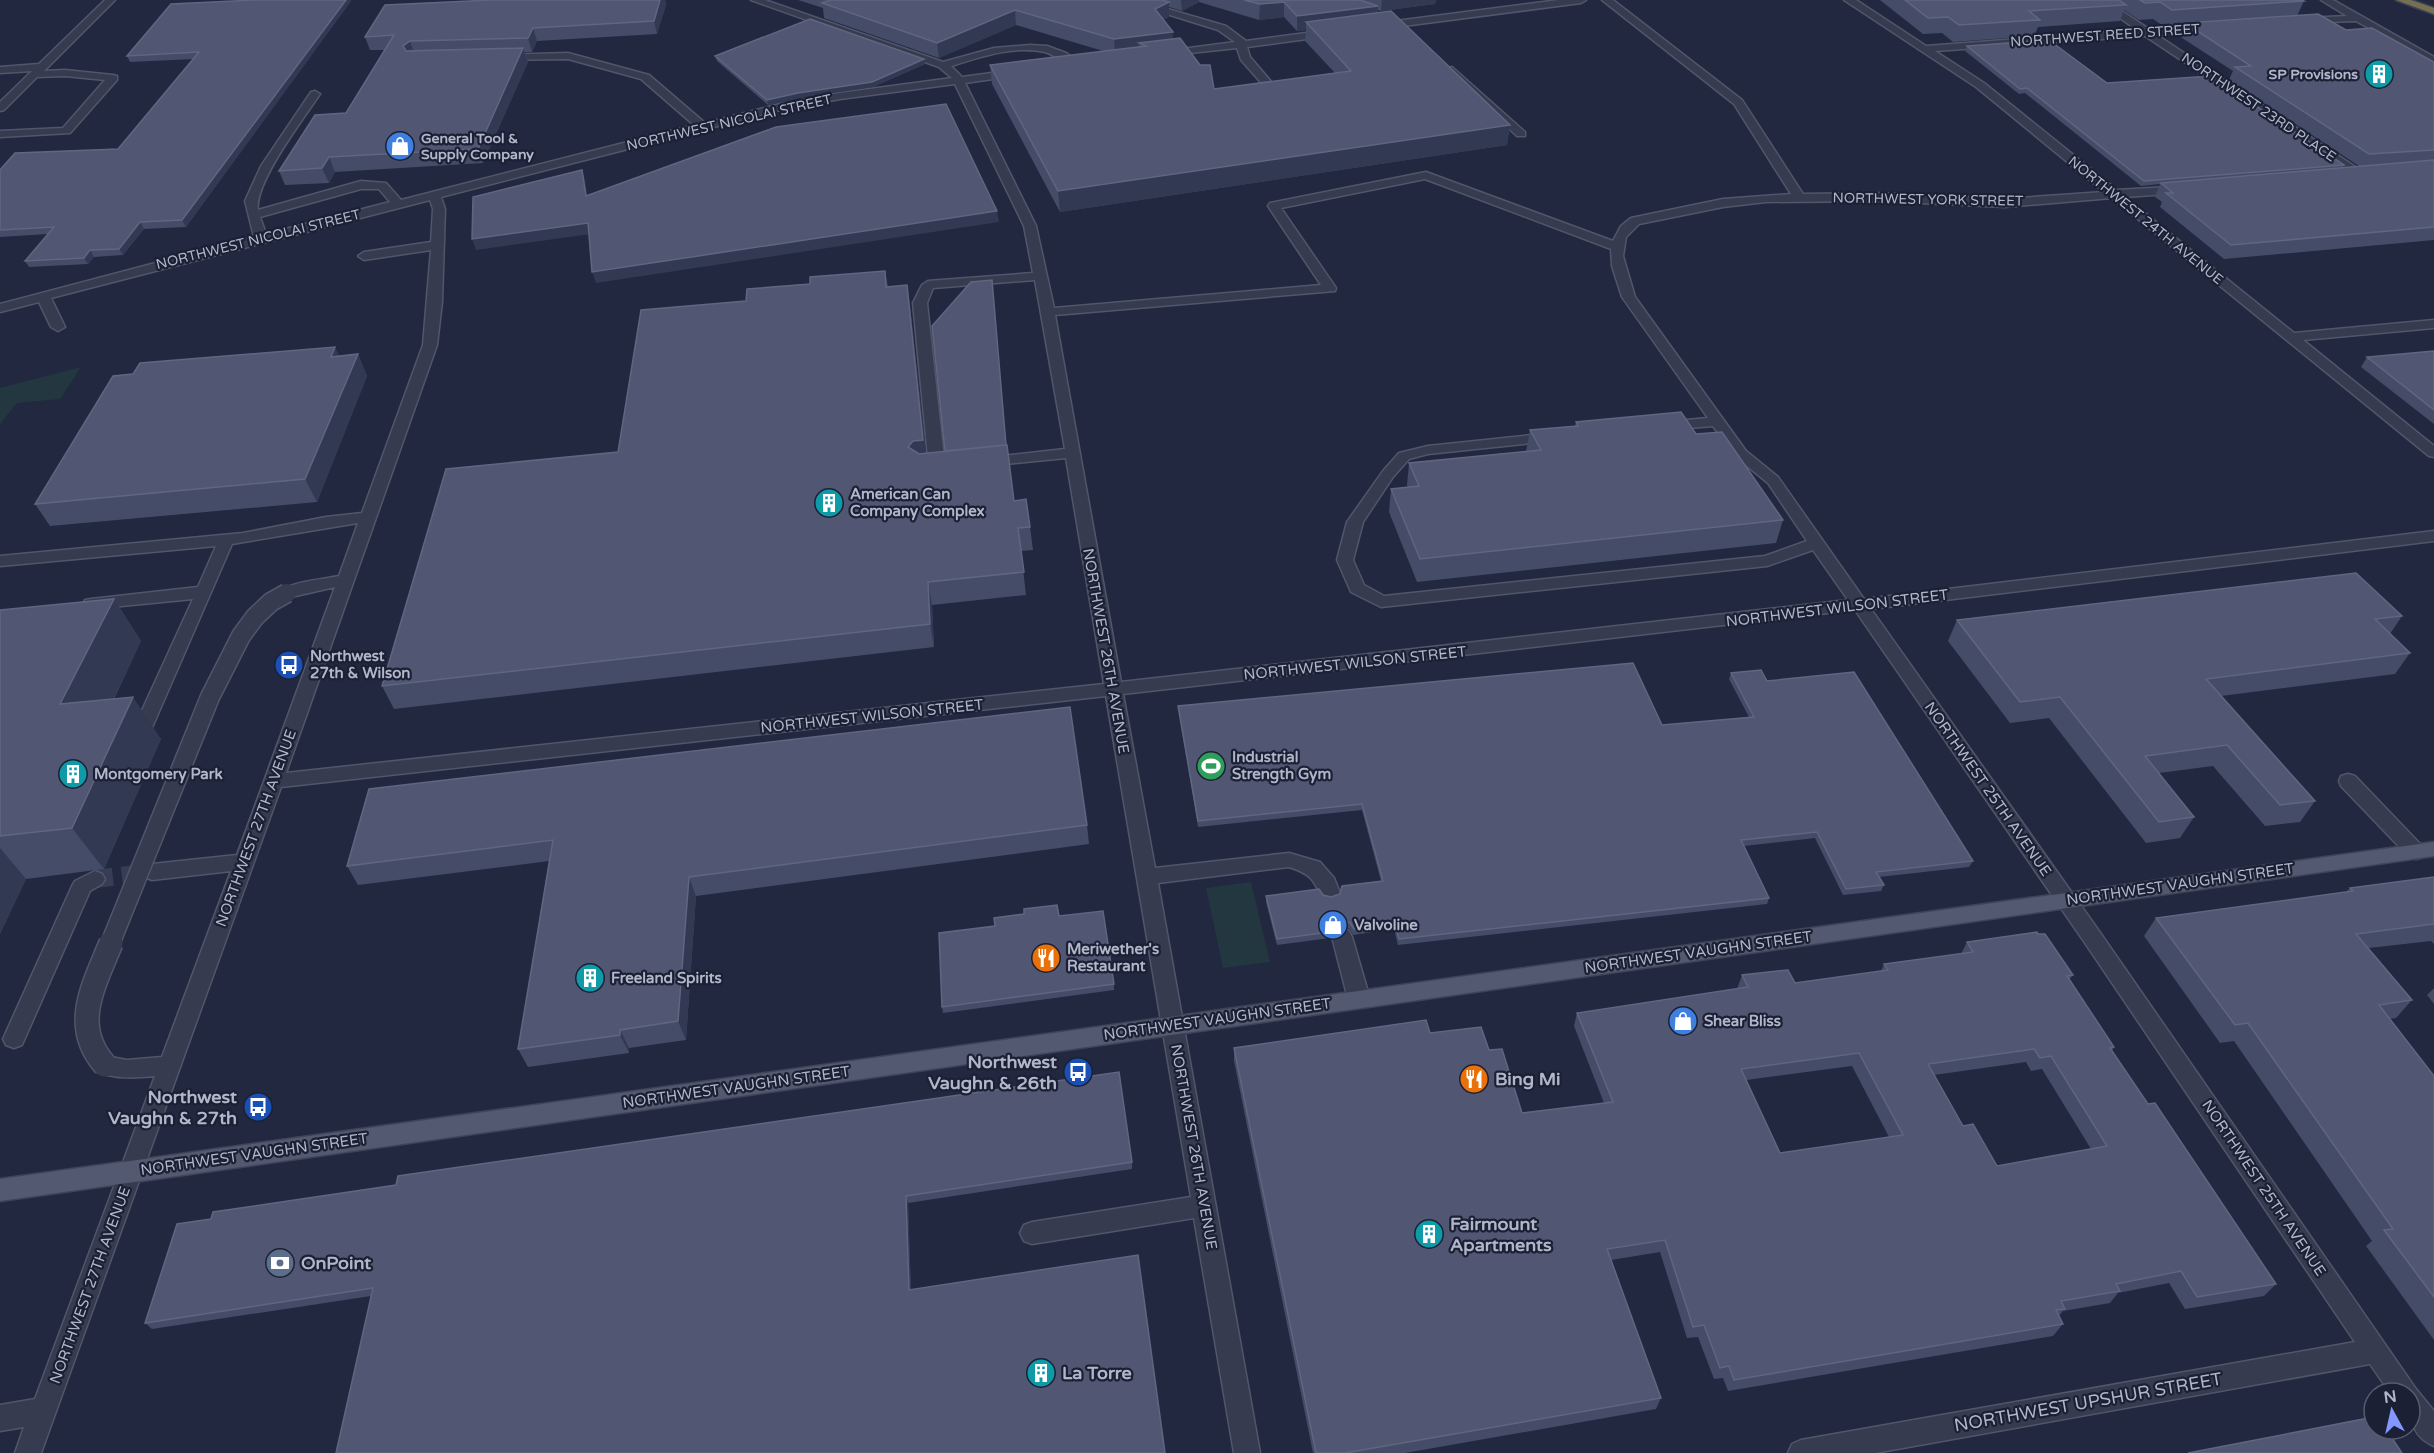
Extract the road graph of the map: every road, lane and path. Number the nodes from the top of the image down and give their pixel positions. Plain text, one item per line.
1 (110, 0) edge
2 (756, 0) edge
3 (1127, 0) edge
4 (1530, 0) edge
5 (1581, 0) edge
6 (1607, 0) edge
7 (1849, 0) edge
8 (2099, 0) edge
9 (2326, 0) edge
10 (2401, 0) edge
11 (2417, 0) edge
12 (1546, 4) junction
13 (2434, 10) edge
14 (1376, 14) edge
15 (2357, 18) junction
16 (2299, 22) edge
17 (1405, 27) junction
18 (2217, 27) edge
19 (1368, 28) edge
20 (1345, 31) edge
21 (2148, 32) junction
22 (1243, 44) junction
23 (1924, 49) junction
24 (1158, 55) edge
25 (486, 58) edge
26 (2434, 62) edge
27 (1444, 63) edge
28 (1087, 64) edge
29 (943, 65) junction
30 (1075, 65) junction
31 (1064, 67) edge
32 (0, 70) edge
33 (38, 71) junction
34 (1029, 71) edge
35 (958, 80) junction
36 (1269, 85) edge
37 (315, 94) dead end
38 (2, 103) edge
39 (703, 127) junction
40 (0, 134) edge
41 (1521, 134) dead end
42 (2336, 176) edge
43 (2196, 187) edge
44 (2115, 194) junction
45 (434, 195) junction
46 (1799, 197) junction
47 (398, 204) junction
48 (253, 215) junction
49 (261, 238) junction
50 (437, 245) junction
51 (1616, 247) junction
52 (364, 256) dead end
53 (1041, 276) junction
54 (43, 296) junction
55 (0, 308) edge
56 (1048, 312) junction
57 (2434, 324) edge
58 (58, 327) dead end
59 (2290, 338) junction
60 (1717, 421) junction
61 (1651, 428) edge
62 (1562, 436) edge
63 (1072, 453) junction
64 (2434, 453) edge
65 (971, 464) edge
66 (936, 468) edge
67 (369, 517) junction
68 (2434, 536) edge
69 (226, 540) junction
70 (1816, 543) junction
71 (0, 561) edge
72 (346, 580) junction
73 (204, 592) junction
74 (74, 605) edge
75 (1859, 606) junction
76 (1113, 690) junction
77 (142, 730) dead end
78 (2348, 780) dead end
79 (274, 781) junction
80 (2425, 851) edge
81 (244, 862) junction
82 (152, 872) tunnel mouth
83 (1146, 877) junction
84 (95, 879) tunnel mouth
85 (1330, 893) dead end
86 (2066, 900) junction
87 (1342, 937) dead end
88 (1359, 999) junction
89 (1172, 1026) junction
90 (14, 1039) dead end
91 (169, 1066) junction
92 (131, 1171) junction
93 (0, 1190) edge
94 (1204, 1206) junction
95 (1032, 1233) dead end
96 (2376, 1351) junction
97 (2397, 1381) edge
98 (44, 1412) junction
99 (2422, 1416) edge
100 (0, 1418) edge
101 (2434, 1433) edge
102 (28, 1453) edge
103 (1247, 1453) edge
104 (1801, 1453) edge

1 - 33 street
2 - 29 street, NORTHWEST 26TH AVENUE
3 - 22 street
4 - 12 street
5 - 12 street
6 - 46 street
7 - 23 street, NORTHWEST 24TH AVENUE
8 - 21 street, NORTHWEST 23RD PLACE
9 - 15 street
10 - 13 highway
11 - 13 highway
12 - 17 street
14 - 17 street
15 - 16 street
15 - 26 street
17 - 19 street
18 - 21 street, NORTHWEST REED STREET
20 - 22 street
21 - 23 street, NORTHWEST REED STREET
21 - 42 street, NORTHWEST 23RD PLACE
22 - 24 street
22 - 36 street
23 - 44 street, NORTHWEST 24TH AVENUE
25 - 39 street
27 - 41 street
28 - 30 street
29 - 30 street
29 - 35 street, NORTHWEST 26TH AVENUE
30 - 31 street
32 - 33 street
33 - 38 street
33 - 40 street
34 - 35 street, NORTHWEST NICOLAI STREET
35 - 39 street, NORTHWEST NICOLAI STREET
35 - 53 street, NORTHWEST 26TH AVENUE
37 - 48 street
39 - 45 street, NORTHWEST NICOLAI STREET
43 - 44 street, NORTHWEST YORK STREET
44 - 46 street, NORTHWEST YORK STREET
44 - 59 street, NORTHWEST 24TH AVENUE
45 - 47 street, NORTHWEST NICOLAI STREET
45 - 50 street, NORTHWEST 27TH AVENUE
46 - 51 street, NORTHWEST YORK STREET
47 - 48 street
47 - 49 street, NORTHWEST NICOLAI STREET
48 - 49 street
49 - 54 street, NORTHWEST NICOLAI STREET
50 - 52 street
50 - 67 street, NORTHWEST 27TH AVENUE
51 - 56 street
51 - 60 street, NORTHWEST 25TH AVENUE
53 - 56 street, NORTHWEST 26TH AVENUE
53 - 66 street
54 - 55 street, NORTHWEST NICOLAI STREET
54 - 58 street
56 - 63 street, NORTHWEST 26TH AVENUE
57 - 59 street
59 - 64 street, NORTHWEST 24TH AVENUE
60 - 61 street
60 - 70 street, NORTHWEST 25TH AVENUE
62 - 70 street
63 - 65 street
63 - 76 street, NORTHWEST 26TH AVENUE
67 - 69 street
67 - 72 street, NORTHWEST 27TH AVENUE
68 - 75 street, NORTHWEST WILSON STREET
69 - 71 street
69 - 73 street
70 - 75 street, NORTHWEST 25TH AVENUE
72 - 79 street, NORTHWEST 27TH AVENUE
72 - 91 street, bridge
73 - 74 street
73 - 77 street
75 - 76 street, NORTHWEST WILSON STREET
75 - 86 street, NORTHWEST 25TH AVENUE
76 - 79 street, NORTHWEST WILSON STREET
76 - 83 street, NORTHWEST 26TH AVENUE
78 - 80 street
79 - 81 street, NORTHWEST 27TH AVENUE
80 - 86 main road, NORTHWEST VAUGHN STREET
81 - 82 street
81 - 91 street, NORTHWEST 27TH AVENUE
83 - 85 street
83 - 89 street, NORTHWEST 26TH AVENUE
84 - 90 street
86 - 88 main road, NORTHWEST VAUGHN STREET
86 - 96 street, NORTHWEST 25TH AVENUE
87 - 88 street
88 - 89 main road, NORTHWEST VAUGHN STREET
89 - 92 main road, NORTHWEST VAUGHN STREET
89 - 94 street, NORTHWEST 26TH AVENUE
91 - 92 street, NORTHWEST 27TH AVENUE
92 - 93 main road, NORTHWEST VAUGHN STREET
92 - 98 street, NORTHWEST 27TH AVENUE
94 - 95 street
94 - 103 street, NORTHWEST 26TH AVENUE
96 - 97 street, NORTHWEST 25TH AVENUE
96 - 104 street, NORTHWEST UPSHUR STREET
98 - 100 street
98 - 102 street, NORTHWEST 27TH AVENUE
99 - 101 street

